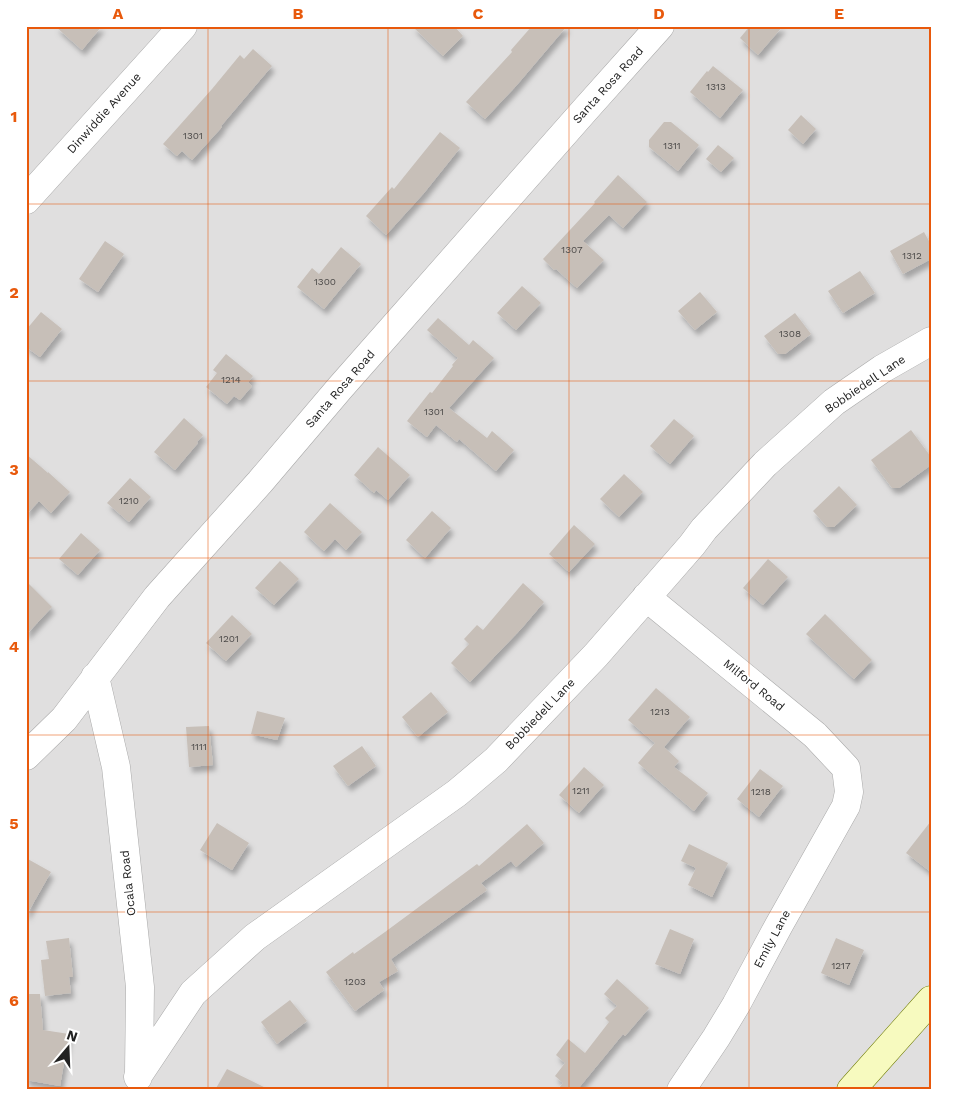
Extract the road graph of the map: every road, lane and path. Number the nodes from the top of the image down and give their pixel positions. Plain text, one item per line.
1 (183, 26) edge
2 (660, 26) edge
3 (26, 200) edge
4 (931, 341) edge
5 (646, 598) junction
6 (95, 677) junction
7 (26, 756) edge
8 (848, 782) joint
9 (931, 1000) edge
10 (135, 1082) edge
11 (680, 1090) edge
12 (851, 1090) edge

1 - 3 street, Dinwiddie Avenue
2 - 6 street, Santa Rosa Road
4 - 5 street, Bobbiedell Lane
5 - 8 street, Milford Road
5 - 10 street, Bobbiedell Lane
6 - 7 street, Santa Rosa Road
6 - 10 street, Ocala Road
8 - 11 street, Emily Lane
9 - 12 main road

